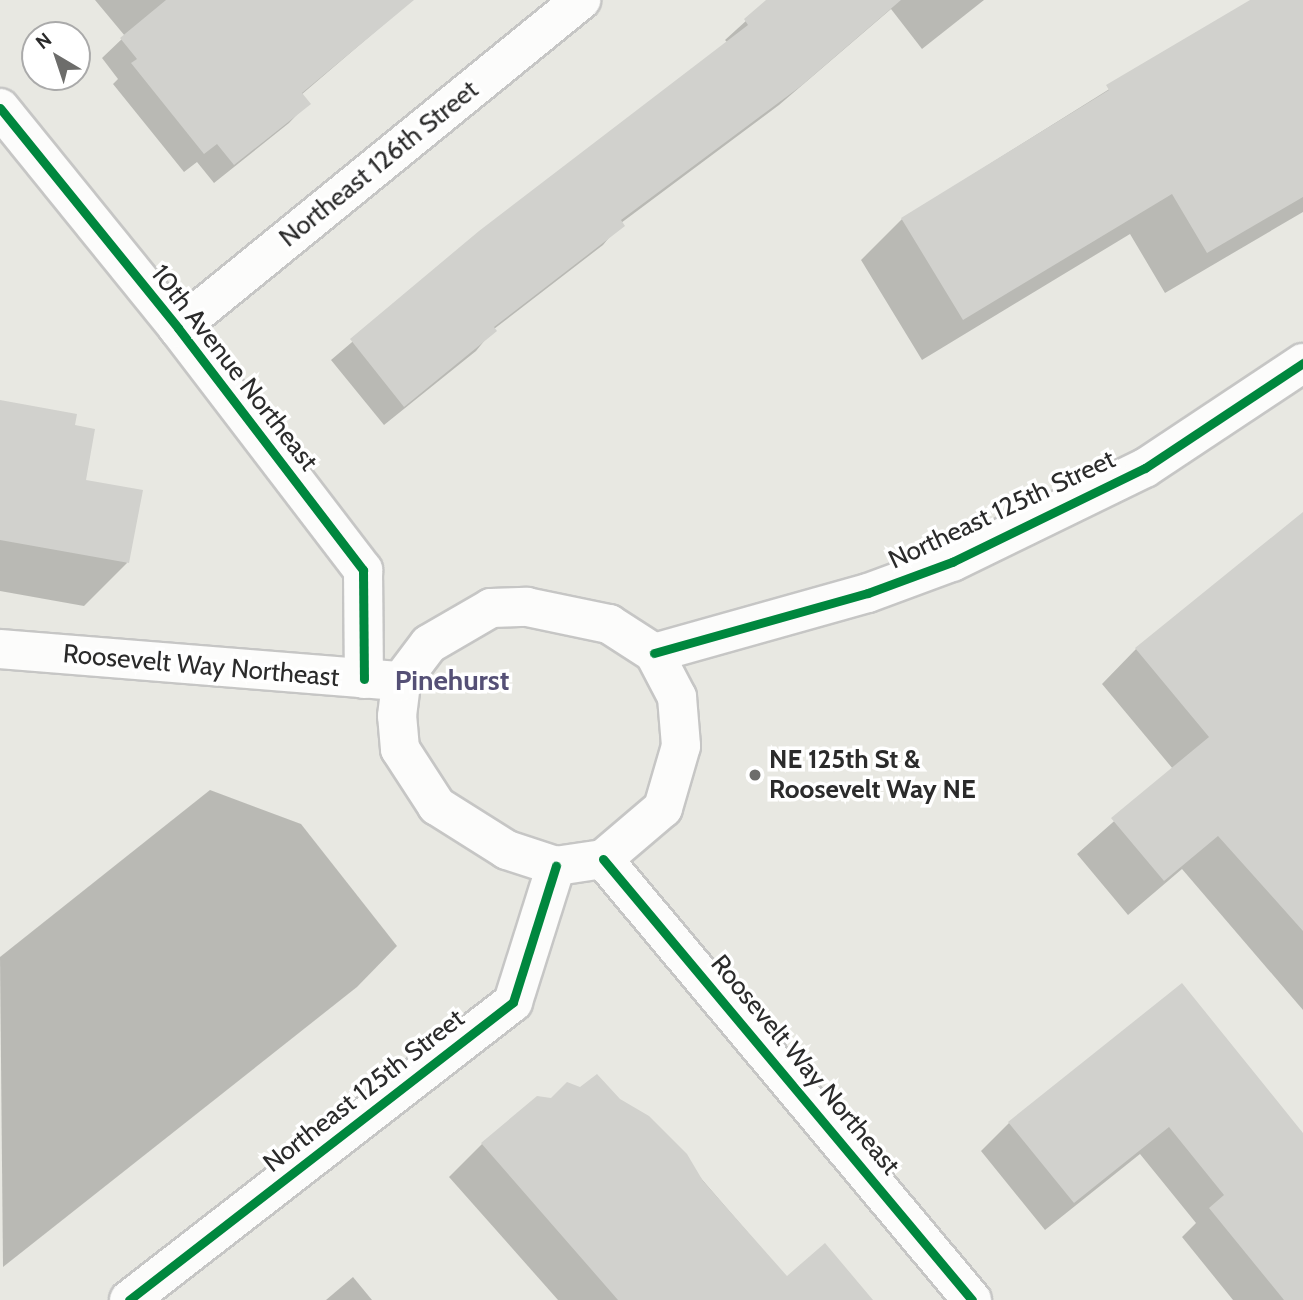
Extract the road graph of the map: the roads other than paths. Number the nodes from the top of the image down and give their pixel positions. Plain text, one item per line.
1 (580, 0) edge
2 (0, 108) edge
3 (178, 328) junction
4 (1303, 363) edge
5 (0, 649) edge
6 (654, 653) junction
7 (363, 679) junction
8 (401, 681) junction
9 (603, 859) junction
10 (556, 866) junction
11 (129, 1300) edge
12 (972, 1300) edge

1 - 3 street, Northeast 126th Street
2 - 3 street, 10th Avenue Northeast
3 - 7 street, 10th Avenue Northeast
4 - 6 street, Northeast 125th Street
5 - 7 street, Roosevelt Way Northeast
6 - 8 street
6 - 9 street
7 - 8 street, Roosevelt Way Northeast
8 - 10 street
9 - 10 street
9 - 12 street, Roosevelt Way Northeast
10 - 11 street, Northeast 125th Street

